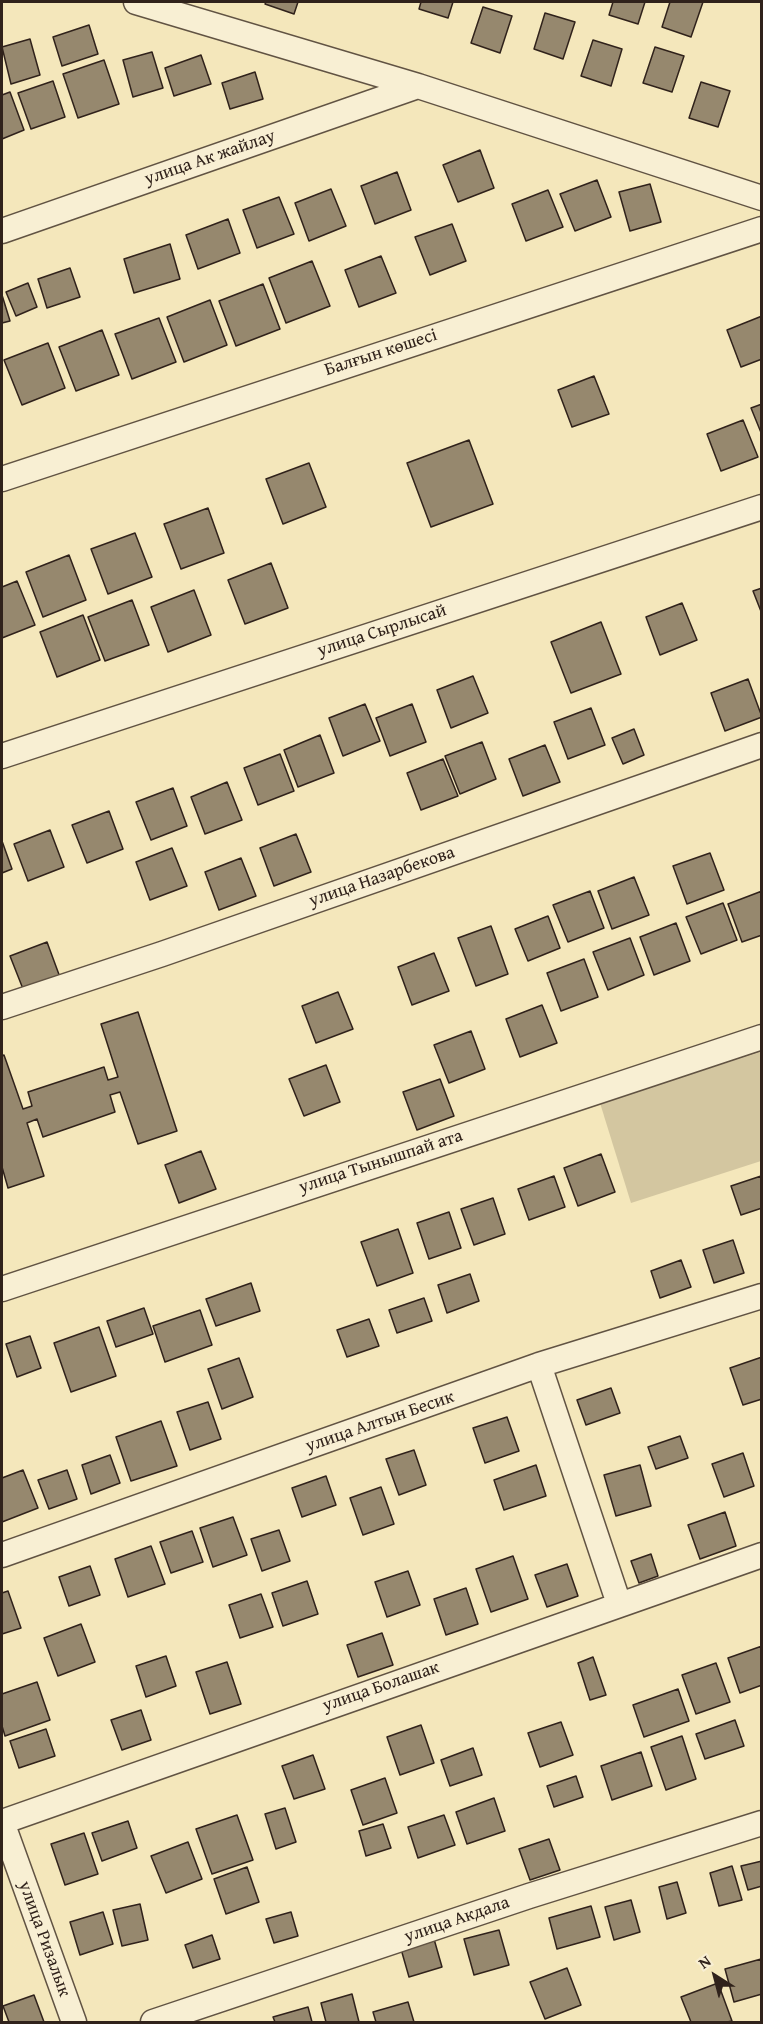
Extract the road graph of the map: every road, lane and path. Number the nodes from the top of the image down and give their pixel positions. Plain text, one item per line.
1 (136, 2) edge
2 (418, 86) junction
3 (762, 198) edge
4 (762, 229) edge
5 (2, 231) edge
6 (2, 479) edge
7 (762, 507) edge
8 (762, 744) edge
9 (2, 756) edge
10 (2, 1007) edge
11 (762, 1036) edge
12 (2, 1289) edge
13 (762, 1296) edge
14 (539, 1365) junction
15 (2, 1555) edge
16 (762, 1555) edge
17 (619, 1604) junction
18 (2, 1822) edge
19 (762, 1822) edge
20 (74, 2022) edge
21 (153, 2022) edge

1 - 2 street
2 - 3 street
2 - 5 street, улица Ак жайлау
4 - 6 street, Балғын көшесі
7 - 9 street, улица Сырлысай
8 - 10 street, улица Назарбекова
11 - 12 street, улица Тынышпай ата
13 - 14 street, улица Алтын Бесик
14 - 15 street, улица Алтын Бесик
14 - 17 street
16 - 17 street, улица Болашак
17 - 18 street, улица Болашак
18 - 20 street, улица Ризалык
19 - 21 street, улица Акдала

